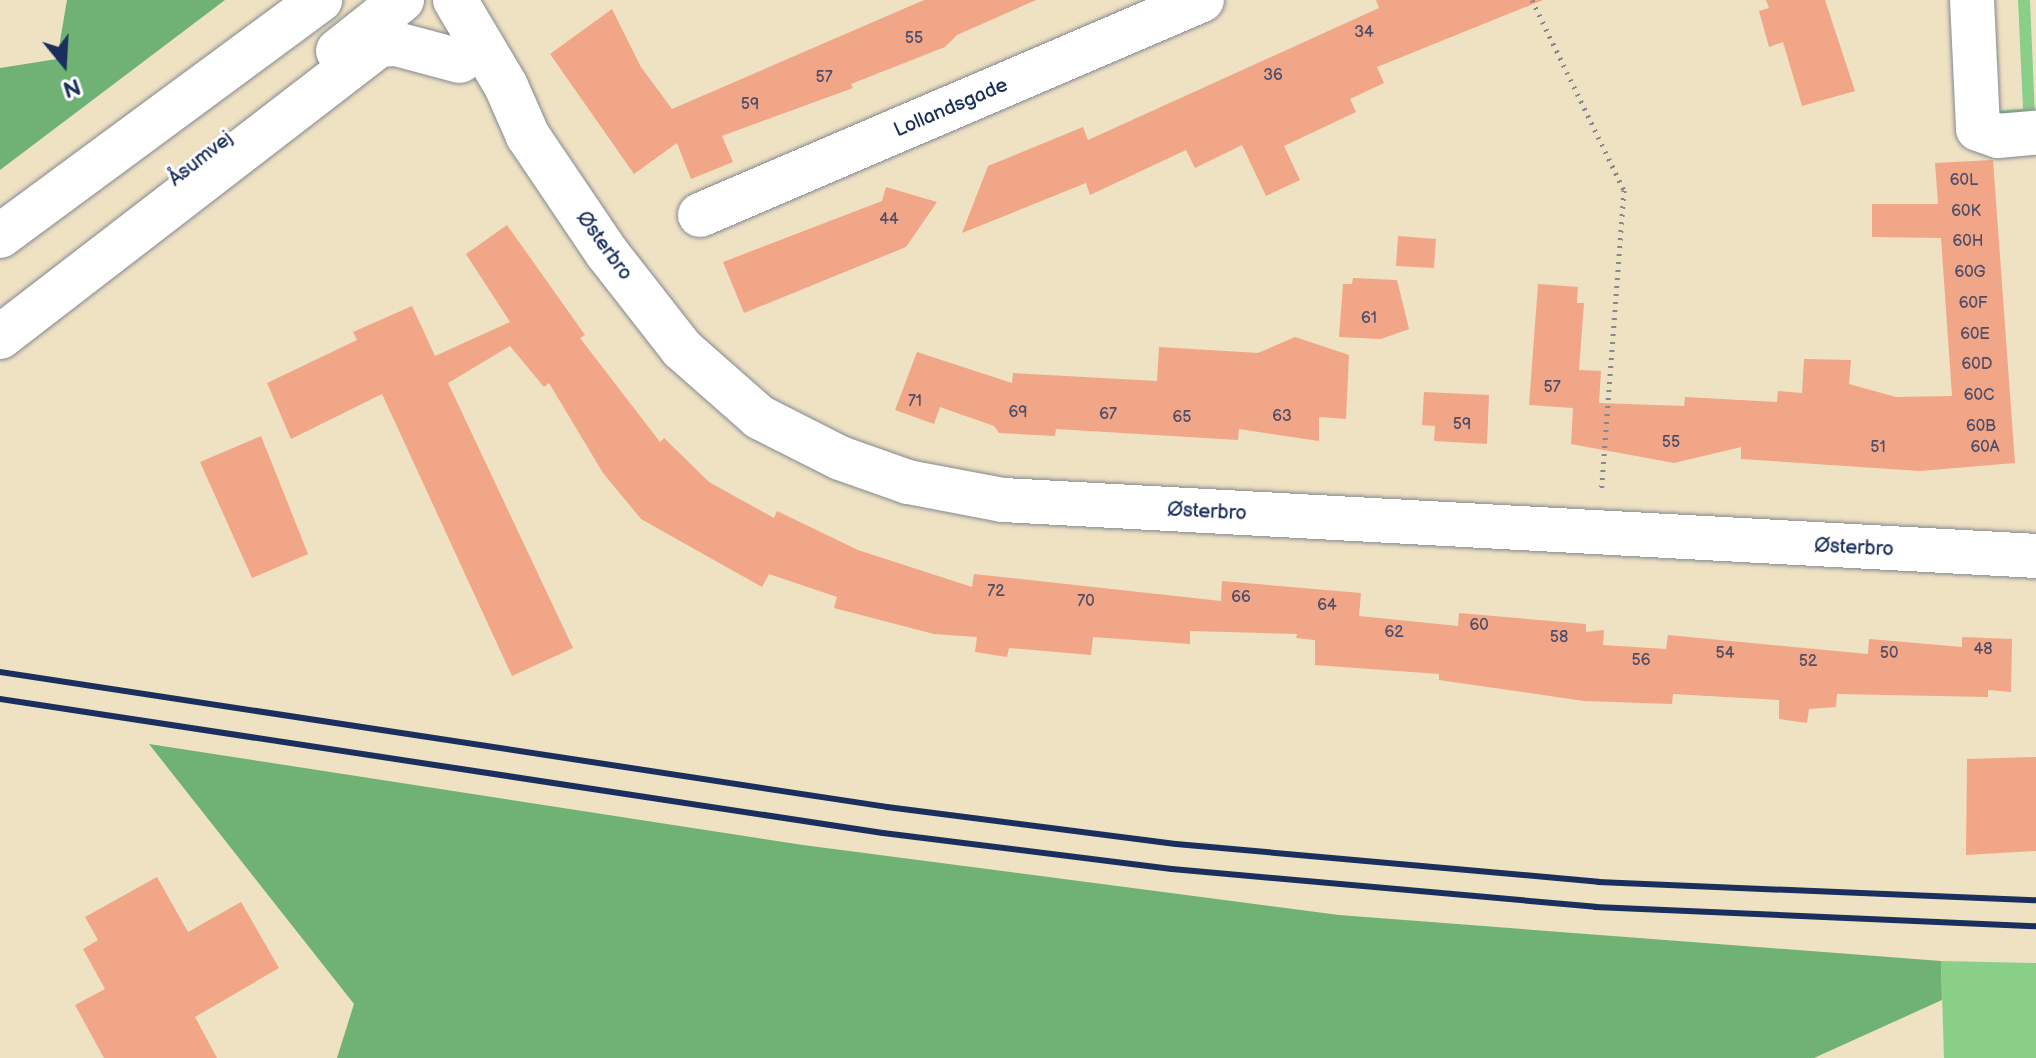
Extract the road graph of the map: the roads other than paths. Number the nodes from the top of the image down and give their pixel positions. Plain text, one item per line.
1 (320, 0) edge
2 (402, 0) edge
3 (416, 0) edge
4 (455, 0) edge
5 (1202, 0) edge
6 (1972, 0) edge
7 (460, 61) junction
8 (2036, 133) edge
9 (528, 136) junction
10 (700, 215) dead end
11 (0, 236) edge
12 (0, 318) edge
13 (0, 337) edge
14 (2036, 556) edge

1 - 11 street
2 - 12 street, Åsumvej
3 - 7 street, Østerbro
4 - 9 street, Østerbro
5 - 10 street, Lollandsgade
6 - 8 street
7 - 9 street, Østerbro
7 - 13 street
9 - 14 street, Østerbro

